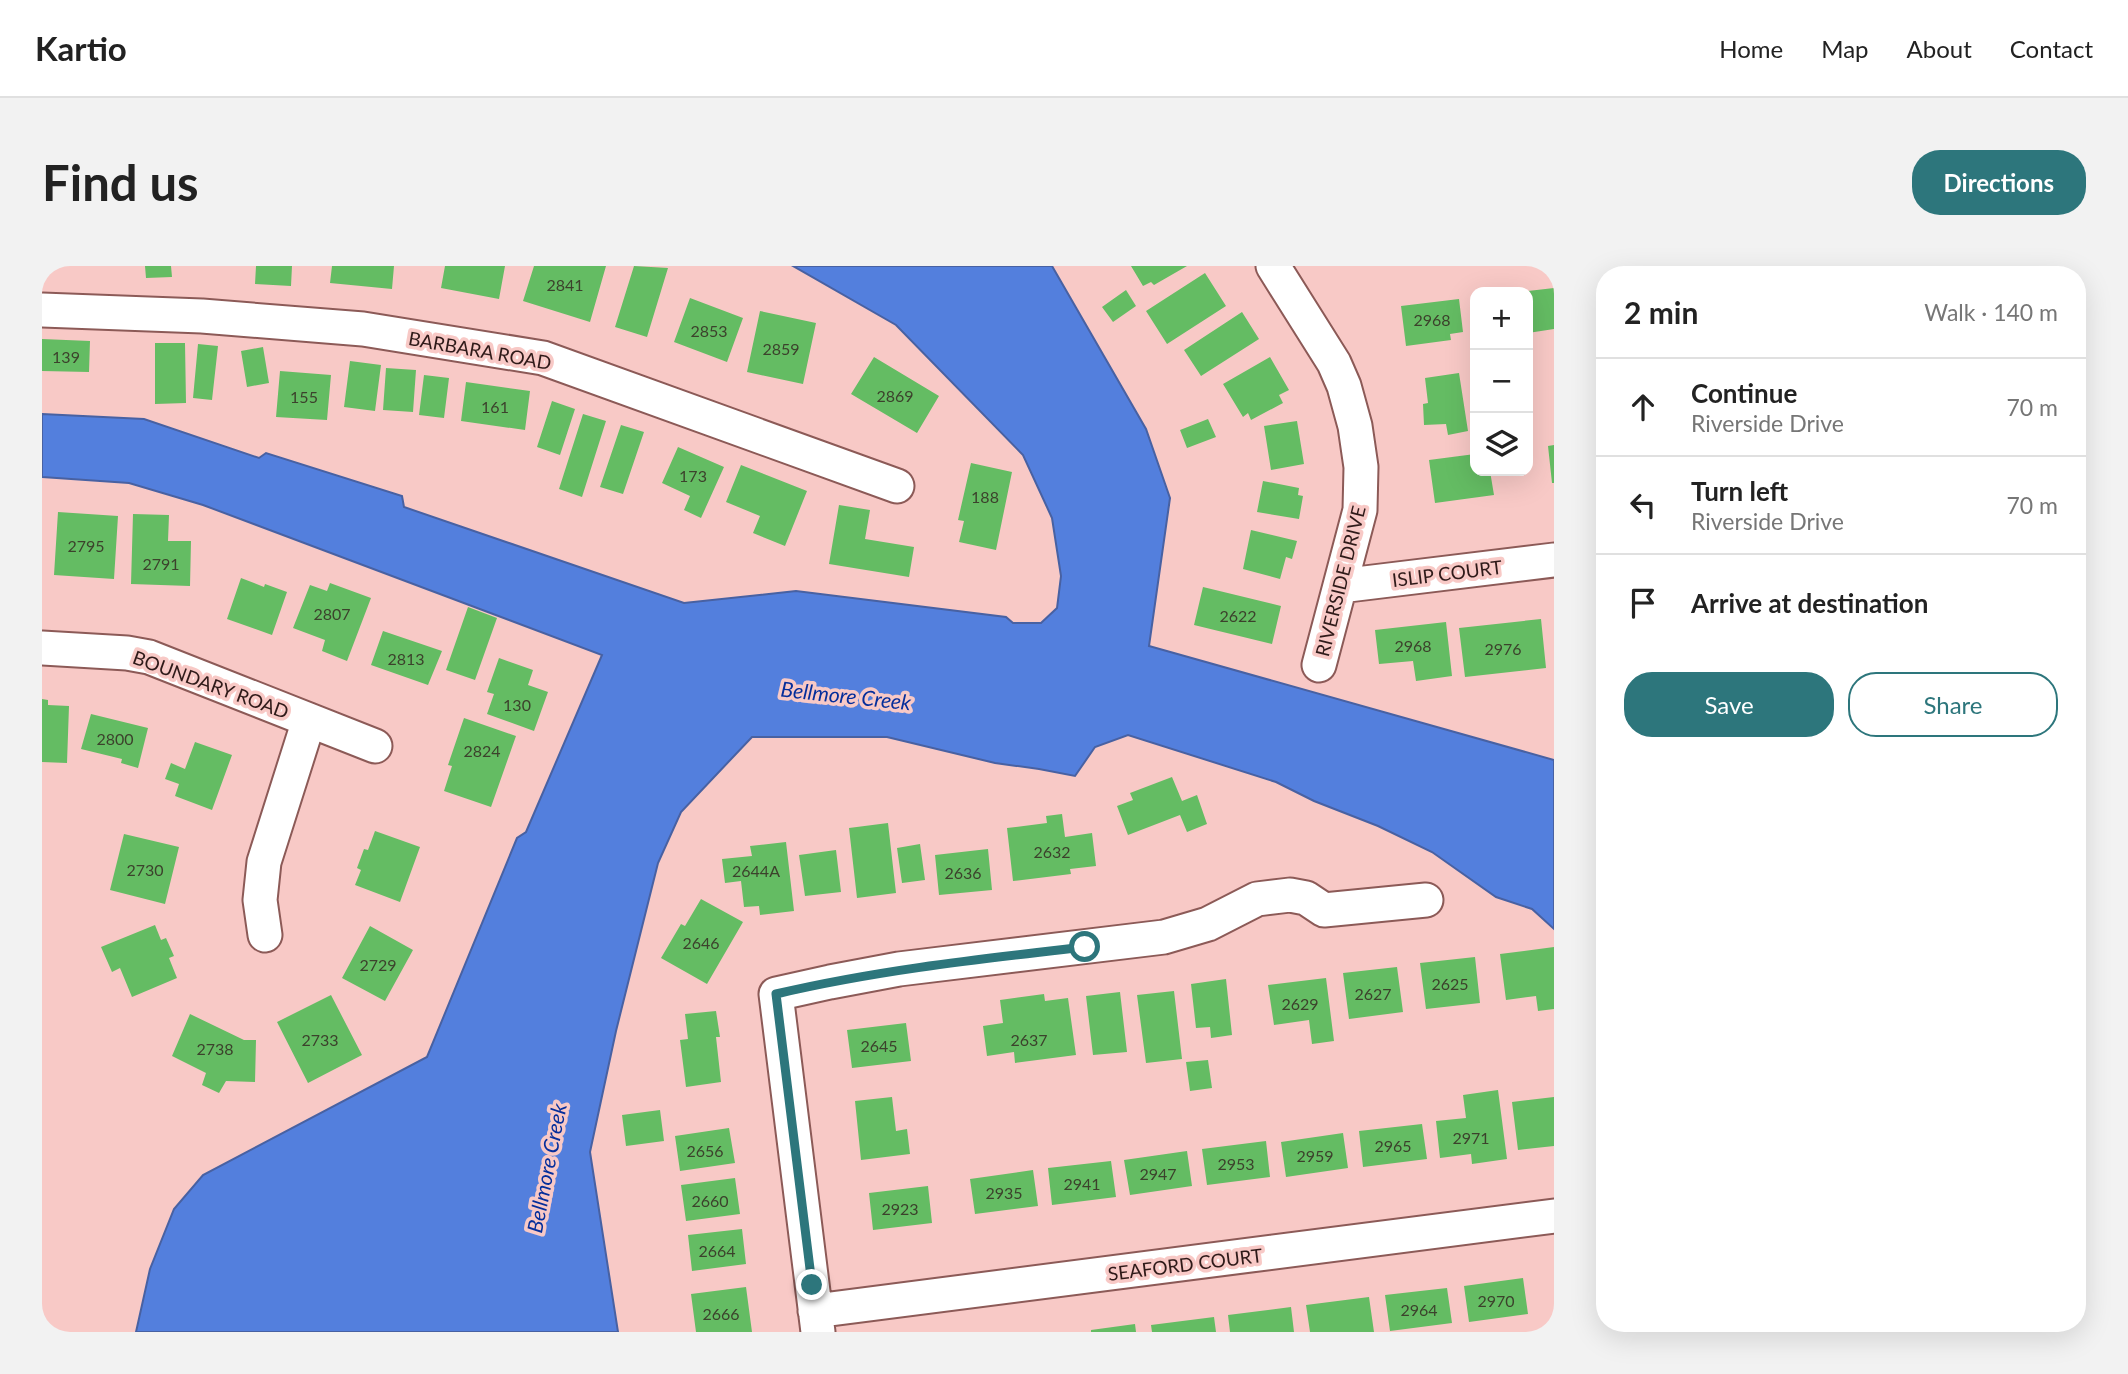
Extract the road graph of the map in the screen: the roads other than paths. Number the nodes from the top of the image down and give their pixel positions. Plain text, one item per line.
1 (1273, 266) edge
2 (42, 310) edge
3 (897, 486) dead end
4 (1554, 560) edge
5 (1339, 586) junction
6 (42, 648) edge
7 (1319, 665) dead end
8 (309, 720) junction
9 (375, 746) dead end
10 (1426, 900) dead end
11 (265, 935) dead end
12 (1554, 1216) edge
13 (816, 1322) edge

1 - 5 street, RIVERSIDE DRIVE
2 - 3 street, BARBARA ROAD
4 - 5 street, ISLIP COURT
5 - 7 street, RIVERSIDE DRIVE
6 - 8 street, BOUNDARY ROAD
8 - 9 street, BOUNDARY ROAD
8 - 11 street
10 - 13 street
12 - 13 street, SEAFORD COURT

